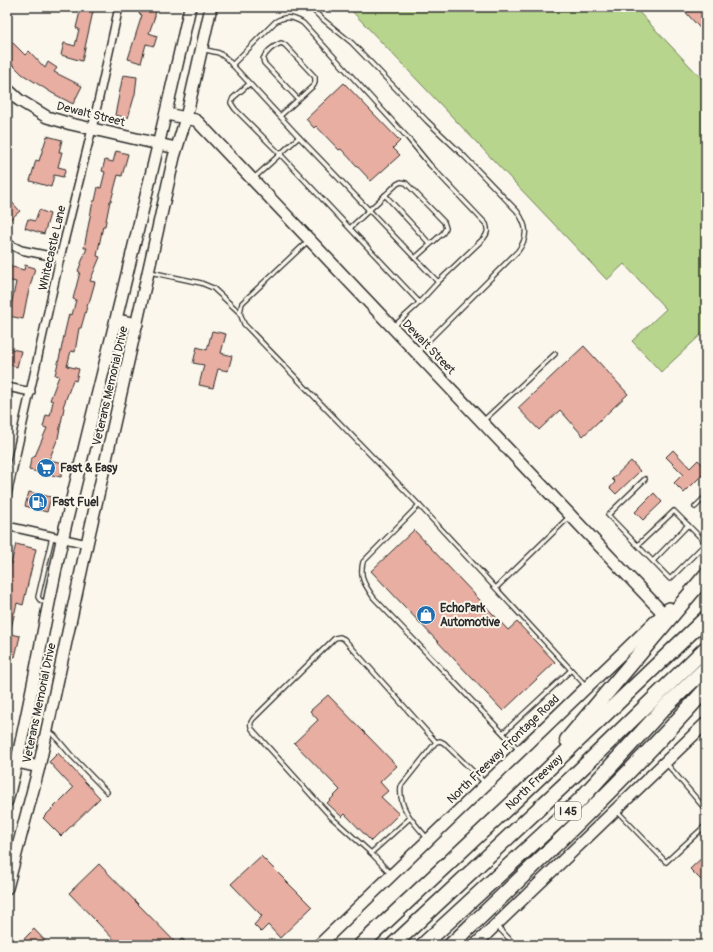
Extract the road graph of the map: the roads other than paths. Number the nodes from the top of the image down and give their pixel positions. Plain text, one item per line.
1 (119, 7) edge
2 (190, 7) edge
3 (211, 7) edge
4 (310, 7) edge
5 (201, 49) junction
6 (232, 65) junction
7 (249, 84) junction
8 (7, 89) edge
9 (298, 99) junction
10 (167, 114) junction
11 (280, 116) junction
12 (186, 118) junction
13 (92, 129) junction
14 (299, 137) junction
15 (159, 143) junction
16 (176, 148) junction
17 (280, 154) junction
18 (252, 180) junction
19 (385, 195) junction
20 (369, 210) junction
21 (350, 228) junction
22 (310, 239) junction
23 (7, 243) edge
24 (430, 244) junction
25 (60, 258) junction
26 (415, 258) junction
27 (149, 271) junction
28 (438, 282) junction
29 (420, 303) junction
30 (240, 313) junction
31 (116, 320) junction
32 (137, 324) junction
33 (393, 328) junction
34 (416, 352) junction
35 (555, 354) dead end
36 (7, 387) edge
37 (31, 392) junction
38 (482, 422) junction
39 (645, 480) dead end
40 (7, 495) edge
41 (706, 496) edge
42 (419, 505) junction
43 (694, 507) dead end
44 (571, 515) junction
45 (688, 525) junction
46 (7, 526) edge
47 (57, 538) junction
48 (87, 544) junction
49 (638, 546) junction
50 (653, 561) junction
51 (706, 574) edge
52 (496, 588) junction
53 (664, 614) junction
54 (706, 618) edge
55 (706, 648) edge
56 (706, 668) edge
57 (571, 670) junction
58 (586, 687) junction
59 (706, 689) edge
60 (706, 723) edge
61 (47, 730) junction
62 (503, 733) junction
63 (436, 742) junction
64 (520, 751) junction
65 (17, 762) junction
66 (666, 762) junction
67 (39, 767) junction
68 (486, 784) junction
69 (107, 792) dead end
70 (520, 796) junction
71 (7, 801) edge
72 (616, 810) junction
73 (706, 810) edge
74 (410, 818) junction
75 (706, 825) edge
76 (428, 839) junction
77 (371, 853) junction
78 (392, 874) junction
79 (7, 888) edge
80 (496, 925) junction
81 (182, 942) dead end
82 (185, 945) edge
83 (319, 945) edge
84 (361, 945) edge
85 (393, 945) edge
86 (423, 945) edge
87 (451, 945) edge
88 (475, 945) edge
89 (514, 945) edge

1 - 13 street, Whitecastle Lane
2 - 10 main road, Veterans Memorial Drive
3 - 5 main road, Veterans Memorial Drive
4 - 34 lane
5 - 6 lane
5 - 12 main road, Veterans Memorial Drive
6 - 7 lane
6 - 28 lane
7 - 11 lane
7 - 17 lane
8 - 13 main road, Dewalt Street
9 - 9 lane
9 - 11 lane
10 - 12 main road, Dewalt Street
10 - 15 main road, Veterans Memorial Drive
11 - 14 lane
12 - 16 main road, Veterans Memorial Drive
12 - 18 main road, Dewalt Street
13 - 15 main road, Dewalt Street
13 - 25 street, Whitecastle Lane
14 - 17 lane
14 - 20 lane
15 - 16 main road, Dewalt Street
15 - 31 main road, Veterans Memorial Drive
16 - 27 main road, Veterans Memorial Drive
17 - 18 lane
17 - 21 lane
18 - 22 main road, Dewalt Street
19 - 20 lane
19 - 24 lane
19 - 24 lane
20 - 21 lane
20 - 26 lane
21 - 29 lane
22 - 30 lane
22 - 33 main road, Dewalt Street
23 - 25 street
24 - 26 lane
25 - 37 street, Whitecastle Lane
26 - 28 lane
27 - 30 lane
27 - 32 main road, Veterans Memorial Drive
28 - 29 lane
29 - 33 lane
30 - 42 lane
31 - 32 main road
31 - 47 main road, Veterans Memorial Drive
32 - 48 main road, Veterans Memorial Drive
33 - 34 main road, Dewalt Street
34 - 38 main road, Dewalt Street
35 - 38 lane
36 - 37 street
37 - 40 street, Whitecastle Lane
38 - 44 main road, Dewalt Street
39 - 49 lane
41 - 43 lane
42 - 52 lane
42 - 62 lane
44 - 52 lane
44 - 53 main road, Dewalt Street
45 - 49 lane
45 - 50 lane
45 - 50 lane
46 - 47 street
47 - 48 street
47 - 65 main road, Veterans Memorial Drive
48 - 61 main road, Veterans Memorial Drive
49 - 50 lane
51 - 53 main road, North Freeway Frontage Road
51 - 70 highway
52 - 57 lane
53 - 58 main road, North Freeway Frontage Road
54 - 70 highway, North Freeway
55 - 85 highway, North Freeway
56 - 86 highway, I 45
57 - 58 lane
57 - 62 lane
58 - 64 main road, North Freeway Frontage Road
59 - 87 highway
60 - 66 main road
61 - 67 main road, Veterans Memorial Drive
61 - 69 lane
62 - 64 lane
63 - 68 lane
63 - 74 lane
63 - 77 lane
64 - 68 main road, North Freeway Frontage Road
65 - 67 main road
65 - 71 main road, Veterans Memorial Drive
66 - 72 main road
66 - 73 lane
67 - 79 main road, Veterans Memorial Drive
68 - 76 main road, North Freeway Frontage Road
70 - 84 highway, North Freeway
72 - 75 lane
72 - 80 main road
74 - 76 lane
74 - 77 lane
76 - 78 main road, North Freeway Frontage Road
77 - 78 lane
78 - 83 main road, North Freeway Frontage Road
80 - 88 main road
80 - 89 lane
81 - 82 lane

